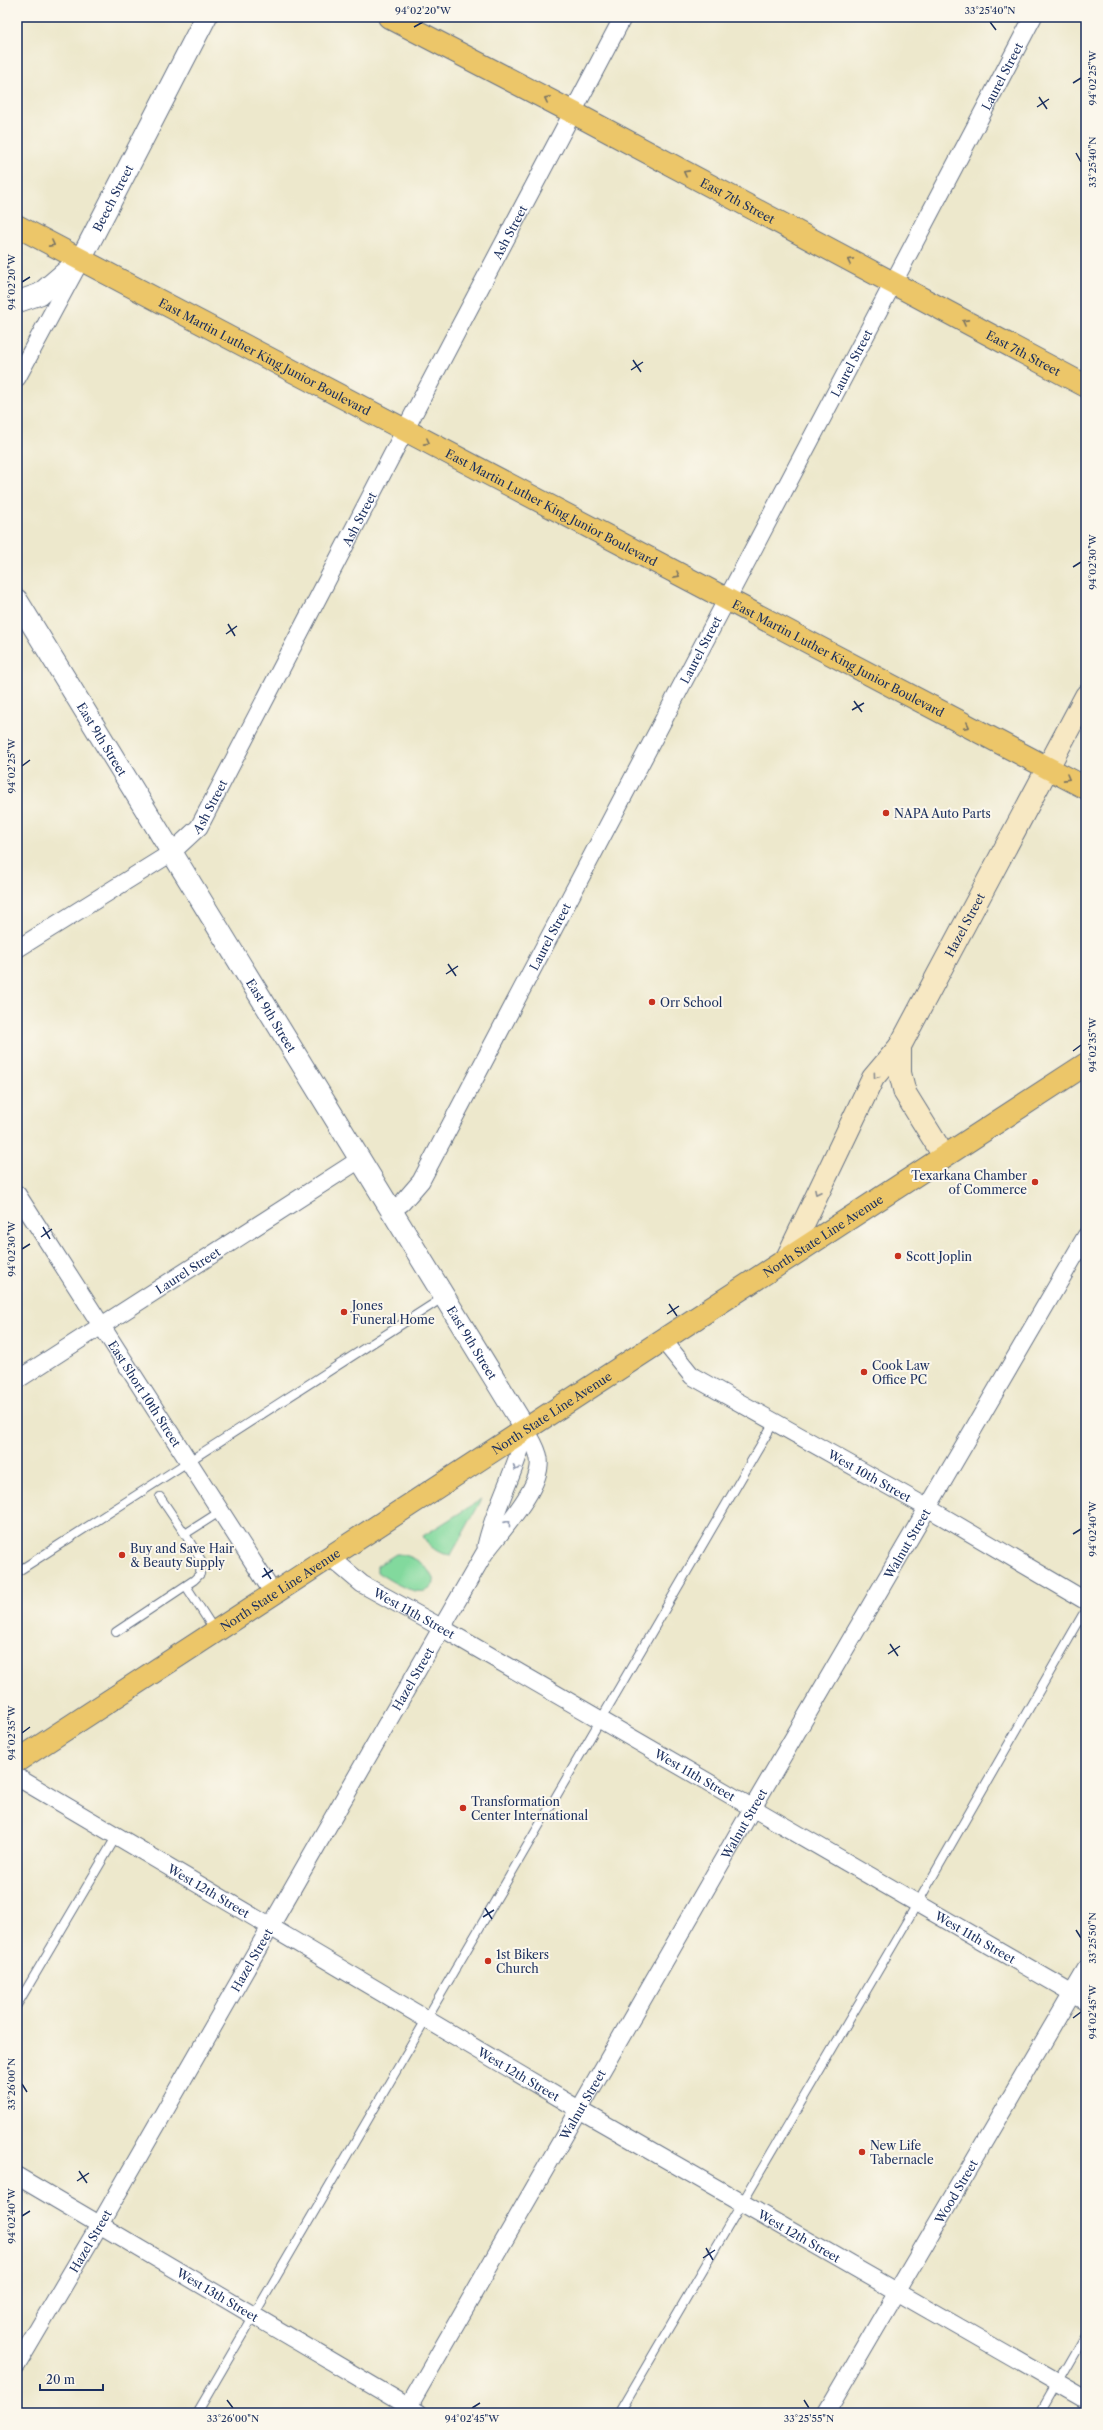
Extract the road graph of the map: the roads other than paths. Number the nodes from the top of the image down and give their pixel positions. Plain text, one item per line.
1 (206, 17) edge
2 (389, 17) edge
3 (623, 17) edge
4 (1033, 17) edge
5 (574, 113) junction
6 (17, 226) edge
7 (81, 259) junction
8 (892, 284) junction
9 (17, 302) edge
10 (17, 378) edge
11 (1086, 386) edge
12 (405, 430) junction
13 (17, 600) edge
14 (727, 602) junction
15 (1086, 696) edge
16 (1049, 768) junction
17 (1086, 788) edge
18 (171, 853) junction
19 (17, 949) edge
20 (900, 1046) junction
21 (1086, 1064) edge
22 (944, 1156) junction
23 (359, 1160) junction
24 (17, 1194) edge
25 (391, 1211) junction
26 (1086, 1236) edge
27 (787, 1258) junction
28 (444, 1297) junction
29 (102, 1325) junction
30 (663, 1340) junction
31 (17, 1380) edge
32 (774, 1422) junction
33 (526, 1430) junction
34 (189, 1461) junction
35 (160, 1497) dead end
36 (928, 1508) junction
37 (221, 1511) junction
38 (185, 1534) junction
39 (484, 1554) junction
40 (329, 1556) junction
41 (17, 1572) edge
42 (186, 1586) junction
43 (273, 1593) junction
44 (1086, 1601) edge
45 (1086, 1609) edge
46 (442, 1628) junction
47 (215, 1631) junction
48 (116, 1632) dead end
49 (601, 1721) junction
50 (17, 1761) edge
51 (17, 1777) edge
52 (752, 1809) junction
53 (116, 1837) junction
54 (917, 1904) junction
55 (269, 1926) junction
56 (1086, 1969) edge
57 (1079, 1997) edge
58 (17, 2004) edge
59 (427, 2020) junction
60 (580, 2110) junction
61 (17, 2176) edge
62 (742, 2202) junction
63 (100, 2224) junction
64 (897, 2290) junction
65 (254, 2315) junction
66 (1086, 2333) edge
67 (17, 2365) edge
68 (1057, 2383) junction
69 (1086, 2400) edge
70 (411, 2411) edge
71 (197, 2413) edge
72 (619, 2413) edge
73 (826, 2413) edge
74 (1040, 2413) edge

1 - 7 street, Beech Street
5 -> 2 main road, East 7th Street
3 - 5 street, Ash Street
4 - 8 street, Laurel Street
8 -> 5 main road, East 7th Street
5 - 12 street, Ash Street
6 -> 7 main road, East Martin Luther King Junior Boulevard
7 - 9 street
7 - 10 street, Beech Street
7 - 12 main road, East Martin Luther King Junior Boulevard
11 -> 8 main road, East 7th Street
8 - 14 street, Laurel Street
12 -> 14 main road, East Martin Luther King Junior Boulevard
12 - 18 street, Ash Street
13 - 18 street, East 9th Street
14 -> 16 main road, East Martin Luther King Junior Boulevard
14 - 25 street, Laurel Street
15 - 16 main road, Hazel Street
16 -> 17 main road, East Martin Luther King Junior Boulevard
16 - 20 main road, Hazel Street
18 - 19 street, Ash Street
18 - 23 street, East 9th Street
20 - 22 main road, Hazel Street
20 -> 27 main road
21 - 22 main road, North State Line Avenue
22 - 27 main road, North State Line Avenue
23 - 25 street, East 9th Street
23 - 29 street, Laurel Street
24 - 29 street, East Short 10th Street
25 - 28 street, East 9th Street
26 - 36 street, Walnut Street
27 - 30 main road, North State Line Avenue
28 - 33 street, East 9th Street
28 - 34 lane
29 - 31 street, Laurel Street
29 - 34 street, East Short 10th Street
30 - 32 street, West 10th Street
30 - 33 main road, North State Line Avenue
32 - 36 street, West 10th Street
32 - 49 lane
33 -> 39 street, Hazel Street
39 -> 33 street, Hazel Street
33 - 40 main road, North State Line Avenue
34 - 37 street, East Short 10th Street
34 - 41 lane
35 - 38 lane
36 - 44 street, West 10th Street
36 - 52 street, Walnut Street
37 - 38 lane
37 - 43 street, East Short 10th Street
38 - 42 lane
39 - 46 street, Hazel Street
40 - 43 main road, North State Line Avenue
40 - 46 street, West 11th Street
42 - 47 lane
42 - 48 lane
43 - 47 main road, North State Line Avenue
45 - 54 lane
46 - 49 street, West 11th Street
46 - 55 street, Hazel Street
47 - 50 main road, North State Line Avenue
49 - 52 street, West 11th Street
49 - 59 lane
51 - 53 street, West 12th Street
52 - 54 street, West 11th Street
52 - 60 street, Walnut Street
53 - 55 street, West 12th Street
53 - 58 lane
54 - 57 street, West 11th Street
54 - 62 lane
55 - 59 street, West 12th Street
55 - 63 street, Hazel Street
56 - 57 street, Wood Street
57 - 64 street, Wood Street
59 - 60 street, West 12th Street
59 - 65 lane
60 - 62 street, West 12th Street
60 - 70 street, Walnut Street
61 - 63 street, West 13th Street
62 - 64 street, West 12th Street
62 - 72 lane
63 - 65 street, West 13th Street
63 - 67 street, Hazel Street
64 - 68 street, West 12th Street
64 - 73 street, Wood Street
65 - 70 street, West 13th Street
65 - 71 lane
66 - 68 lane
68 - 69 street, West 12th Street
68 - 74 lane

